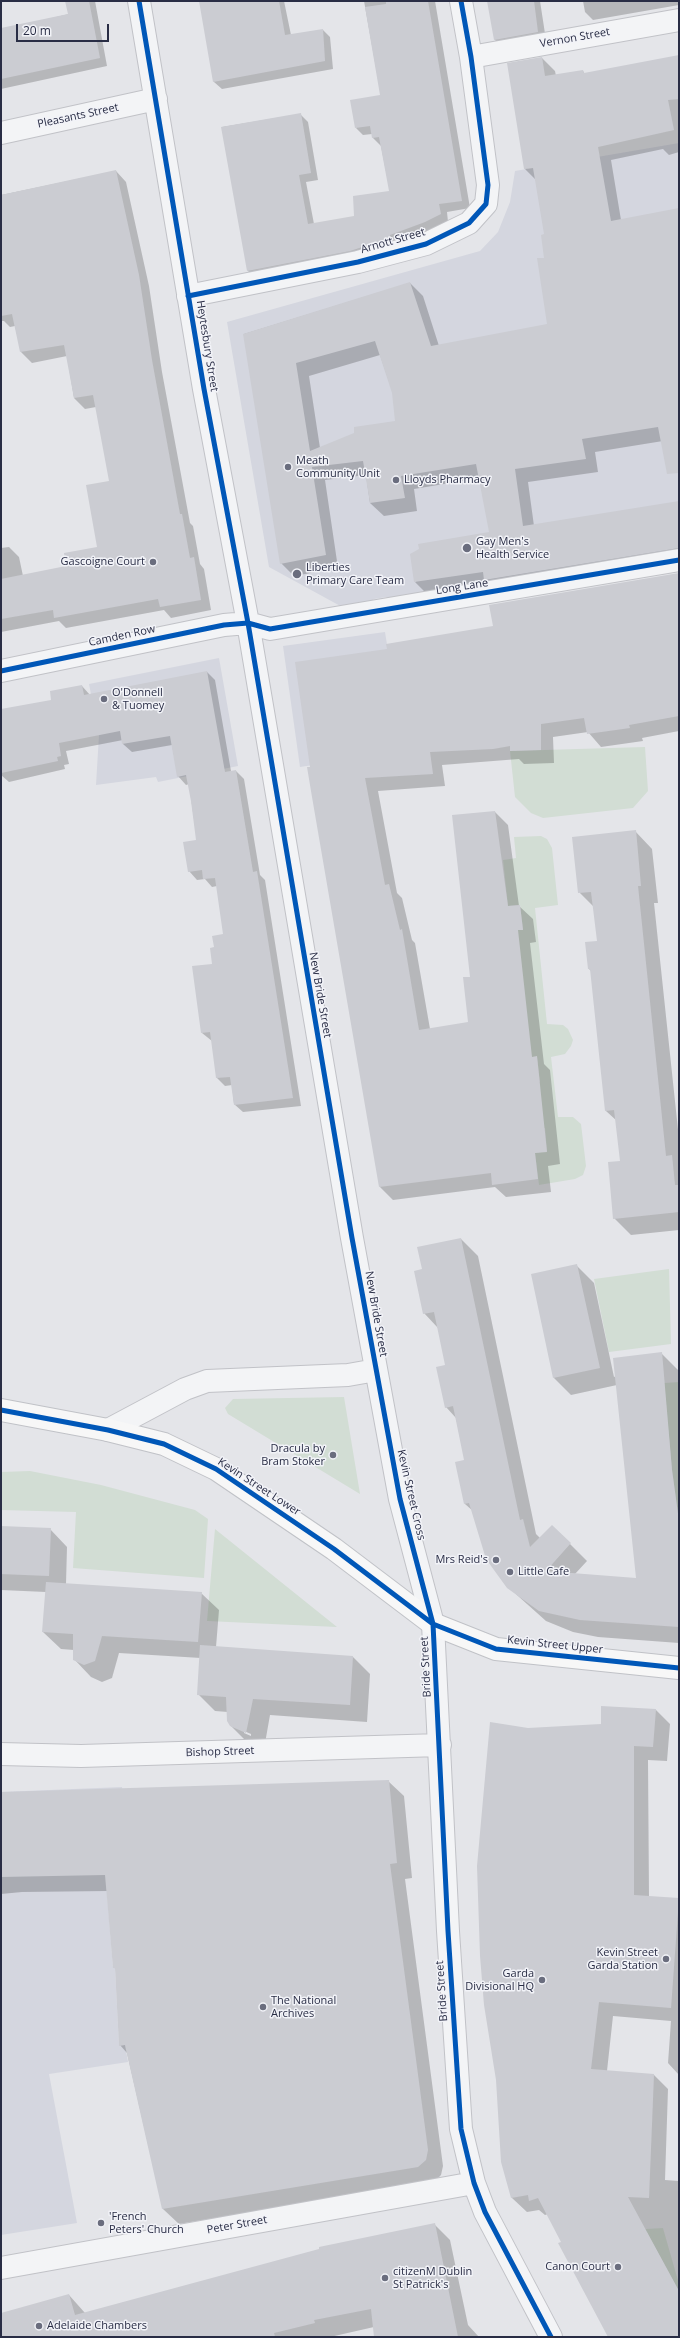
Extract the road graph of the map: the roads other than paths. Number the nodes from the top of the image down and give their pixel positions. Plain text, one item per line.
1 (139, 1) edge
2 (461, 1) edge
3 (679, 20) edge
4 (471, 57) junction
5 (156, 100) junction
6 (1, 133) edge
7 (188, 296) junction
8 (679, 560) edge
9 (248, 623) junction
10 (1, 671) edge
11 (376, 1370) junction
12 (1, 1410) edge
13 (108, 1430) junction
14 (433, 1624) junction
15 (679, 1668) edge
16 (440, 1745) junction
17 (1, 1754) edge
18 (474, 2183) junction
19 (1, 2268) edge
20 (551, 2337) edge

1 - 5 street, Heytesbury Street
2 - 4 street, Arnott Street
3 - 4 street, Vernon Street
4 - 7 street, Arnott Street
5 - 6 street, Pleasants Street
5 - 7 street, Heytesbury Street
7 - 9 street, Heytesbury Street
8 - 9 street, Long Lane
9 - 10 street, Camden Row
9 - 11 street, New Bride Street
11 - 13 street
11 - 14 street, Kevin Street Cross
12 - 13 main road, Kevin Street Lower
13 - 14 main road, Kevin Street Lower
14 - 15 main road, Kevin Street Upper
14 - 16 street, Bride Street
16 - 17 street, Bishop Street
16 - 18 street, Bride Street
18 - 19 street, Peter Street
18 - 20 street, Bride Street

